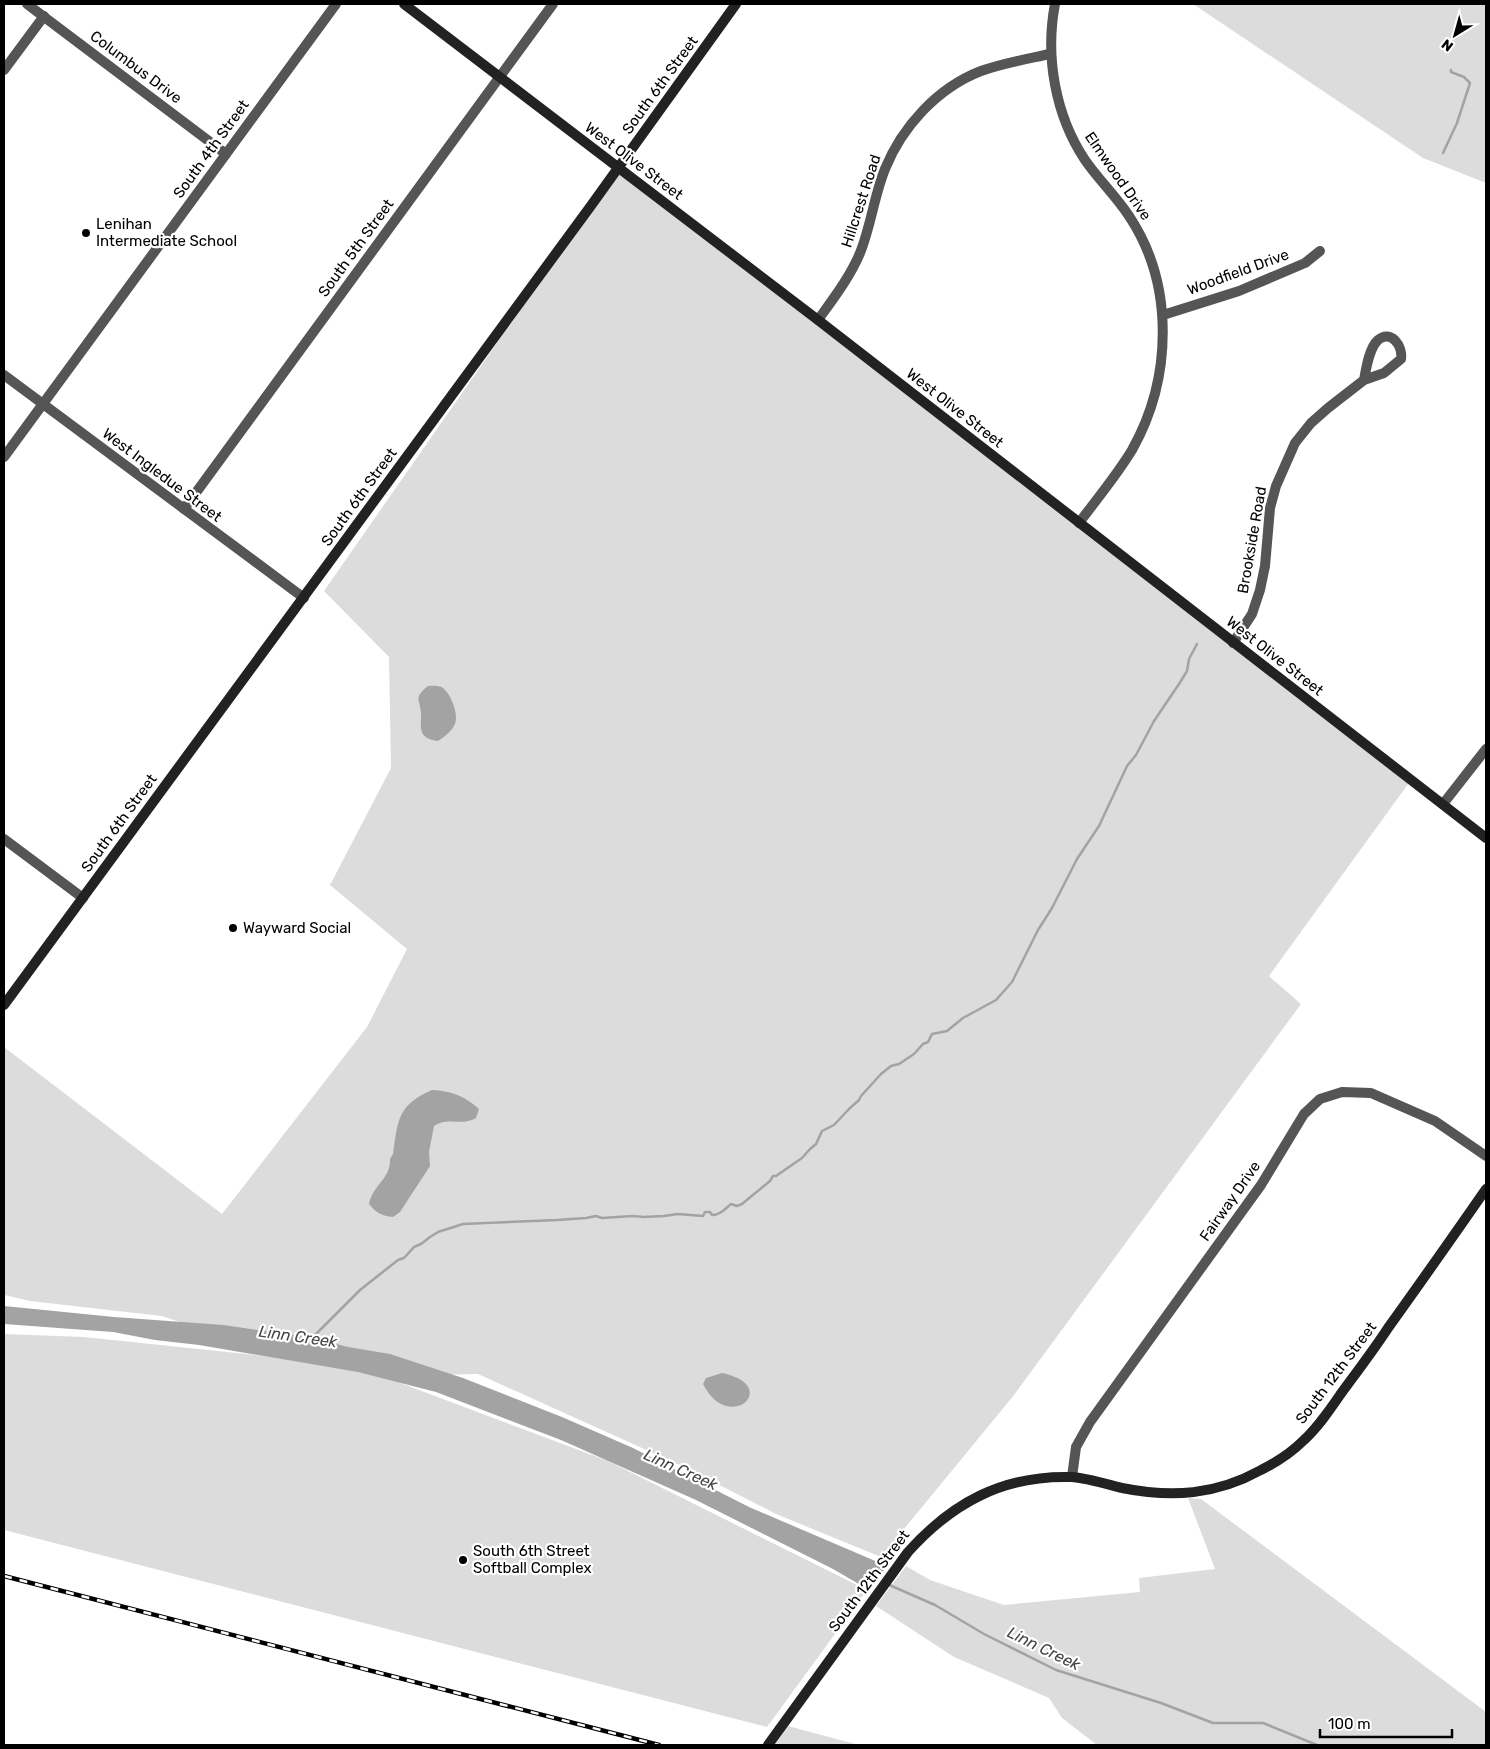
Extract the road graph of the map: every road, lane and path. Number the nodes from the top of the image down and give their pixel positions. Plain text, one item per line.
1 (27, 4) edge
2 (336, 4) edge
3 (404, 4) edge
4 (553, 4) edge
5 (736, 4) edge
6 (1055, 4) edge
7 (44, 16) junction
8 (1050, 54) junction
9 (4, 70) edge
10 (500, 77) junction
11 (226, 154) junction
12 (619, 168) junction
13 (1320, 251) dead end
14 (1163, 315) junction
15 (818, 320) junction
16 (4, 375) edge
17 (1364, 380) junction
18 (43, 404) junction
19 (4, 457) edge
20 (184, 510) junction
21 (1079, 523) junction
22 (304, 598) junction
23 (1233, 642) junction
24 (1486, 748) edge
25 (1443, 804) junction
26 (1486, 838) edge
27 (4, 839) edge
28 (83, 898) junction
29 (4, 1005) edge
30 (1486, 1156) edge
31 (1486, 1189) edge
32 (1072, 1477) junction
33 (768, 1745) edge

1 - 7 street, Columbus Drive
2 - 11 street, South 4th Street
3 - 10 street, West Olive Street
4 - 10 street, South 5th Street
5 - 12 street, South 6th Street
6 - 8 street, Elmwood Drive
7 - 9 street
7 - 11 street, Columbus Drive
8 - 14 street, Elmwood Drive
8 - 15 street, Hillcrest Road
10 - 12 street, West Olive Street
10 - 20 street, South 5th Street
11 - 18 street, South 4th Street
12 - 15 street, West Olive Street
12 - 22 street, South 6th Street
13 - 14 street, Woodfield Drive
14 - 21 street, Elmwood Drive
15 - 21 street, West Olive Street
16 - 18 street, West Ingledue Street
17 - 17 street, Brookside Road
17 - 23 street, Brookside Road
18 - 19 street, South 4th Street
18 - 20 street, West Ingledue Street
20 - 22 street, West Ingledue Street
21 - 23 street, West Olive Street
22 - 28 street, South 6th Street
23 - 25 street, West Olive Street
24 - 25 street
25 - 26 street, West Olive Street
27 - 28 street
28 - 29 street, South 6th Street
30 - 32 street, Fairway Drive
31 - 32 street, South 12th Street
32 - 33 street, South 12th Street

